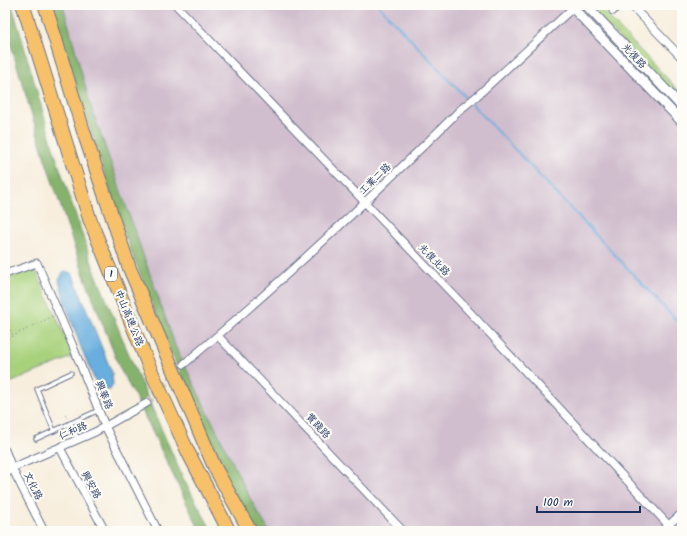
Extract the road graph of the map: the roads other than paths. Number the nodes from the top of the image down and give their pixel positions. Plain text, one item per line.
1 (23, 5) edge
2 (46, 5) edge
3 (176, 5) edge
4 (586, 5) edge
5 (618, 5) edge
6 (631, 5) edge
7 (573, 6) edge
8 (613, 11) dead end
9 (682, 58) edge
10 (682, 107) edge
11 (682, 122) edge
12 (366, 203) junction
13 (5, 274) edge
14 (218, 336) junction
15 (184, 364) tunnel mouth
16 (71, 373) dead end
17 (147, 403) tunnel mouth
18 (99, 410) junction
19 (70, 424) junction
20 (105, 426) junction
21 (54, 431) junction
22 (36, 439) dead end
23 (78, 440) junction
24 (60, 448) junction
25 (5, 450) edge
26 (12, 468) junction
27 (5, 474) edge
28 (682, 513) edge
29 (671, 528) edge
30 (44, 531) edge
31 (105, 531) edge
32 (158, 531) edge
33 (229, 531) edge
34 (250, 531) edge
35 (403, 531) edge
36 (662, 531) edge

1 - 33 highway, 中山高速公路 / 1
2 - 34 highway, 中山高速公路 / 1
3 - 12 street, 光復北路
4 - 10 street, 光復路
5 - 8 street
6 - 9 street
7 - 11 street, 光復路
7 - 12 street, 工業二路
12 - 14 street, 工業二路
12 - 29 street, 光復北路
13 - 18 street, 興華路
14 - 15 street, 工業二路
14 - 35 street, 實踐路
16 - 21 lane
17 - 20 street, 仁和路
18 - 19 lane
18 - 20 street, 興華路
19 - 21 lane
19 - 23 lane
20 - 23 street, 仁和路
20 - 32 street, 興華路
21 - 22 lane
23 - 24 street, 仁和路
24 - 26 street, 仁和路
24 - 31 street, 興安路
25 - 26 street, 文化路
26 - 27 street, 仁和路
26 - 30 street, 文化路
28 - 29 street
29 - 36 street

